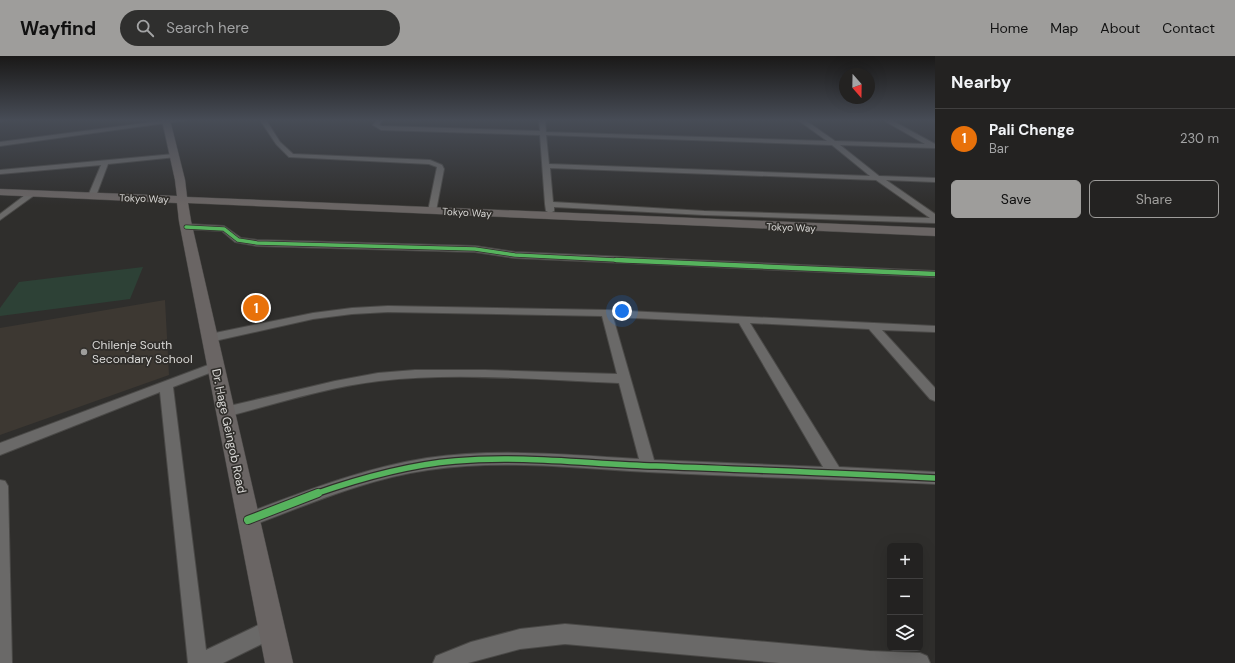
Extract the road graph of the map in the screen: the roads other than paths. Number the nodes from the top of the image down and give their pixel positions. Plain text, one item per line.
1 (172, 148) edge
2 (283, 148) edge
3 (544, 148) edge
4 (841, 148) edge
5 (174, 156) junction
6 (105, 162) junction
7 (545, 166) junction
8 (0, 172) edge
9 (876, 177) junction
10 (935, 180) edge
11 (0, 192) edge
12 (32, 194) junction
13 (92, 196) junction
14 (183, 206) junction
15 (550, 210) junction
16 (432, 211) junction
17 (765, 215) junction
18 (0, 218) edge
19 (935, 220) edge
20 (773, 226) junction
21 (935, 232) edge
22 (935, 274) edge
23 (606, 313) junction
24 (743, 320) junction
25 (872, 326) junction
26 (935, 329) edge
27 (210, 338) junction
28 (216, 366) junction
29 (624, 379) junction
30 (166, 385) junction
31 (935, 396) edge
32 (225, 412) junction
33 (0, 449) edge
34 (648, 466) junction
35 (834, 473) junction
36 (935, 478) edge
37 (0, 486) edge
38 (248, 520) junction
39 (272, 629) junction
40 (2, 663) edge
41 (198, 663) edge
42 (202, 663) edge
43 (279, 663) edge
44 (443, 663) edge
45 (920, 663) edge

1 - 5 main road, Dr. Hage Geingob Road
2 - 16 street
3 - 7 street
4 - 9 street
5 - 6 street
5 - 14 main road, Dr. Hage Geingob Road
6 - 8 street
6 - 13 street
7 - 9 street
7 - 15 street
9 - 10 street
9 - 19 street
11 - 12 main road, Tokyo Way
12 - 13 main road, Tokyo Way
12 - 18 street
13 - 14 main road, Tokyo Way
14 - 16 main road, Tokyo Way
14 - 22 street
14 - 27 main road, Dr. Hage Geingob Road
15 - 16 main road, Tokyo Way
15 - 17 street
15 - 20 main road, Tokyo Way
17 - 19 street
17 - 20 street
20 - 21 main road, Tokyo Way
23 - 24 street
23 - 27 street
23 - 29 street
24 - 25 street
24 - 35 street
25 - 26 street
25 - 31 street
27 - 28 main road, Dr. Hage Geingob Road
28 - 30 street
28 - 32 main road, Dr. Hage Geingob Road
29 - 32 street
29 - 34 street
30 - 33 street
30 - 41 street
32 - 38 main road, Dr. Hage Geingob Road
34 - 35 street
34 - 38 street
35 - 36 street
37 - 40 street
38 - 39 main road, Dr. Hage Geingob Road
39 - 42 street
39 - 43 main road, Dr. Hage Geingob Road
44 - 45 street

